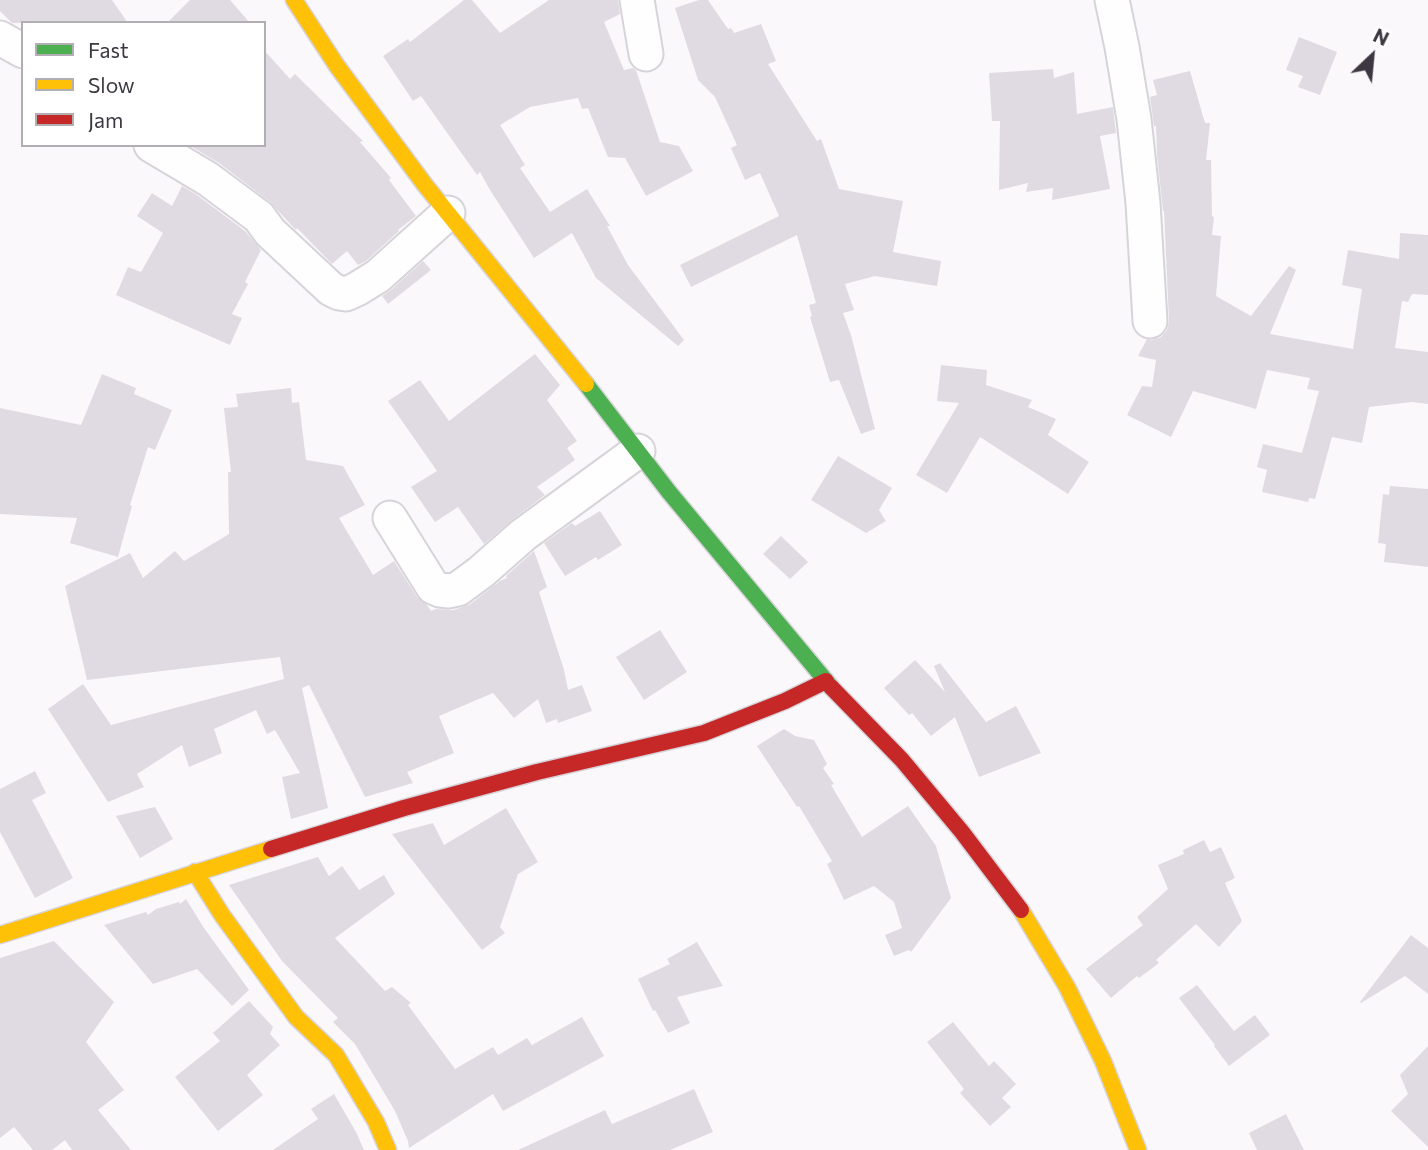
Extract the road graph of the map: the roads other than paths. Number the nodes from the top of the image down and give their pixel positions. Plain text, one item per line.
1 (294, 0) edge
2 (637, 0) edge
3 (1112, 0) edge
4 (0, 38) edge
5 (21, 50) edge
6 (646, 54) dead end
7 (154, 147) edge
8 (448, 213) junction
9 (1150, 321) dead end
10 (638, 450) junction
11 (390, 518) dead end
12 (826, 681) junction
13 (195, 872) junction
14 (0, 935) edge
15 (388, 1150) edge
16 (1138, 1150) edge

1 - 8 street
2 - 6 street
3 - 9 street
4 - 5 street
7 - 8 street
8 - 10 street
10 - 11 street
10 - 12 street
12 - 13 street
12 - 16 street
13 - 14 street
13 - 15 street

